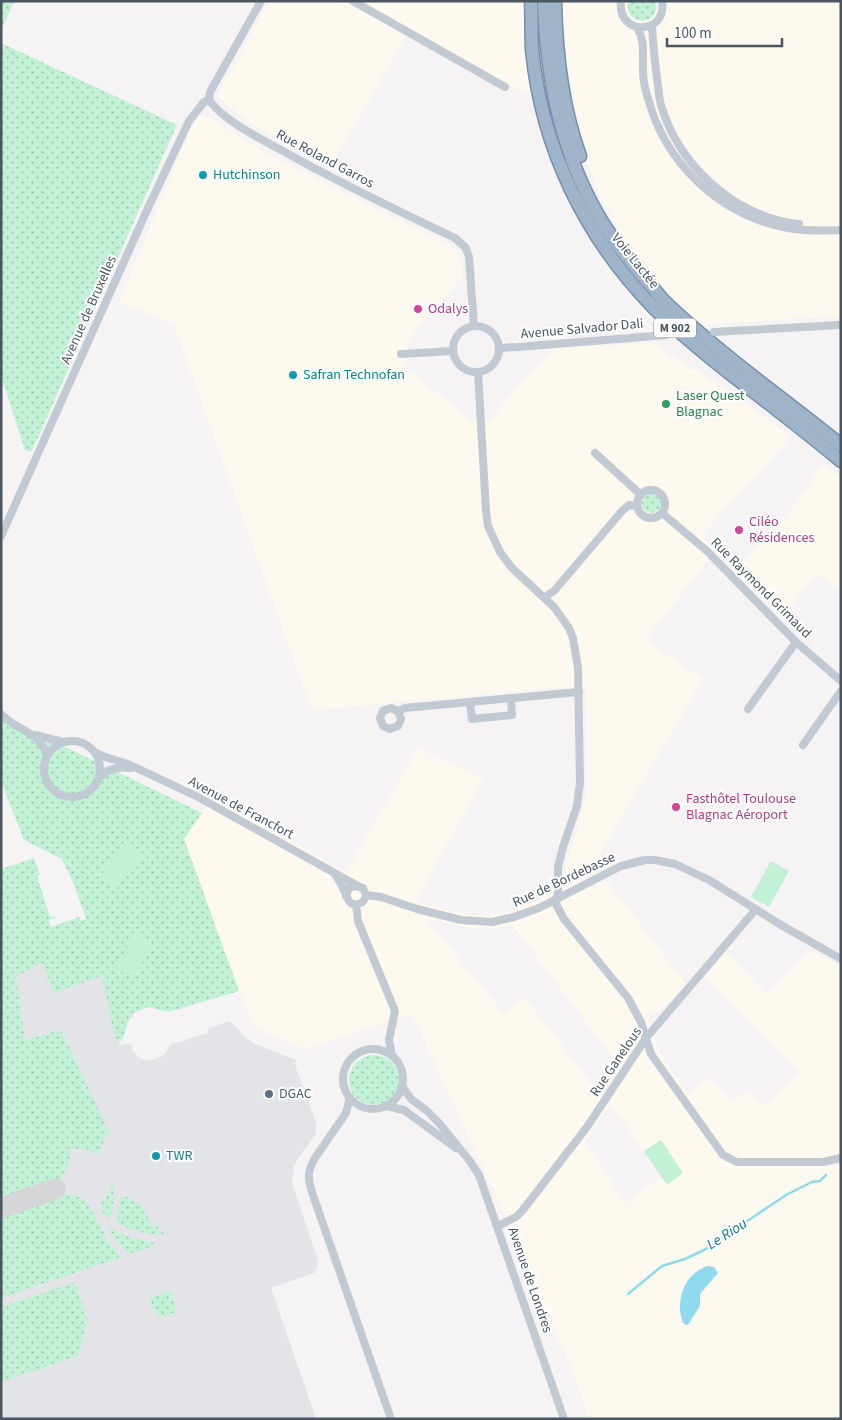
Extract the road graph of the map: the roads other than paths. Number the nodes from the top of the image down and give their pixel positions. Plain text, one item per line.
1 (261, 1) edge
2 (353, 1) edge
3 (524, 1) edge
4 (531, 1) edge
5 (544, 1) edge
6 (555, 1) edge
7 (621, 1) edge
8 (662, 1) edge
9 (532, 20) junction
10 (652, 25) junction
11 (637, 27) junction
12 (505, 87) dead end
13 (209, 100) junction
14 (664, 139) junction
15 (678, 144) junction
16 (691, 178) junction
17 (712, 185) junction
18 (841, 225) edge
19 (841, 230) edge
20 (610, 234) junction
21 (841, 325) edge
22 (474, 326) junction
23 (714, 332) dead end
24 (667, 335) dead end
25 (499, 348) junction
26 (453, 351) junction
27 (401, 354) dead end
28 (478, 372) junction
29 (841, 444) edge
30 (595, 453) dead end
31 (841, 461) edge
32 (640, 494) junction
33 (636, 506) junction
34 (662, 514) junction
35 (1, 536) edge
36 (545, 597) junction
37 (796, 642) junction
38 (841, 681) edge
39 (841, 691) edge
40 (579, 692) junction
41 (511, 698) junction
42 (470, 702) junction
43 (748, 710) dead end
44 (398, 711) dead end
45 (1, 714) edge
46 (30, 734) junction
47 (63, 742) junction
48 (803, 745) dead end
49 (95, 752) junction
50 (47, 756) junction
51 (136, 769) junction
52 (99, 778) junction
53 (333, 872) junction
54 (358, 886) junction
55 (366, 895) junction
56 (346, 896) junction
57 (557, 898) junction
58 (356, 905) junction
59 (756, 909) junction
60 (841, 959) edge
61 (646, 1038) junction
62 (389, 1040) junction
63 (375, 1049) junction
64 (392, 1056) junction
65 (402, 1086) junction
66 (350, 1098) junction
67 (386, 1106) junction
68 (463, 1153) junction
69 (841, 1158) edge
70 (830, 1161) junction
71 (841, 1163) edge
72 (498, 1226) junction
73 (391, 1419) edge
74 (564, 1419) edge

1 - 13 street
2 - 12 street
3 - 9 highway
4 - 9 highway, Voie Lactée / M 902
5 - 20 highway, Voie Lactée / M 902
6 - 20 highway
7 - 11 street
8 - 10 street
9 - 31 highway, Voie Lactée / M 902
10 - 11 street
10 - 15 street
11 - 14 street
13 - 22 street, Rue Roland Garros
13 - 35 street, Avenue de Bruxelles
14 - 15 street
14 - 16 street
15 - 17 street
16 - 17 street
16 - 19 street
17 - 18 street
20 - 29 highway, Voie Lactée / M 902
21 - 23 street
22 - 25 street
22 - 26 street
24 - 25 street, Avenue Salvador Dali
25 - 28 street
26 - 27 street
26 - 28 street
28 - 36 street
30 - 32 street
32 - 33 street
32 - 34 street
33 - 34 street
33 - 36 street
34 - 37 street, Rue Raymond Grimaud
36 - 40 street
37 - 38 street, Rue Raymond Grimaud
37 - 43 street
39 - 48 street
40 - 41 street
40 - 57 street
41 - 42 street
41 - 42 street
42 - 44 street
45 - 46 street
46 - 47 street
46 - 50 street
47 - 49 street
47 - 50 street
49 - 51 street
49 - 52 street
50 - 52 street
51 - 52 street
51 - 53 street, Avenue de Francfort
53 - 54 street, Avenue de Francfort
53 - 56 street
54 - 55 street
54 - 56 street
55 - 57 street, Rue de Bordebasse
55 - 58 street
56 - 58 street
57 - 59 street, Rue de Bordebasse
57 - 61 street
58 - 62 street
59 - 60 street, Rue de Bordebasse
59 - 61 street, Rue Ganelous
61 - 70 street
61 - 72 street, Rue Ganelous
62 - 63 street
62 - 64 street
63 - 64 street
63 - 66 street
64 - 65 street
65 - 67 street
65 - 68 street, Avenue de Londres
66 - 67 street
66 - 73 street
67 - 68 street, Avenue de Londres
68 - 72 street, Avenue de Londres
69 - 70 street
70 - 71 street
72 - 74 street, Avenue de Londres

